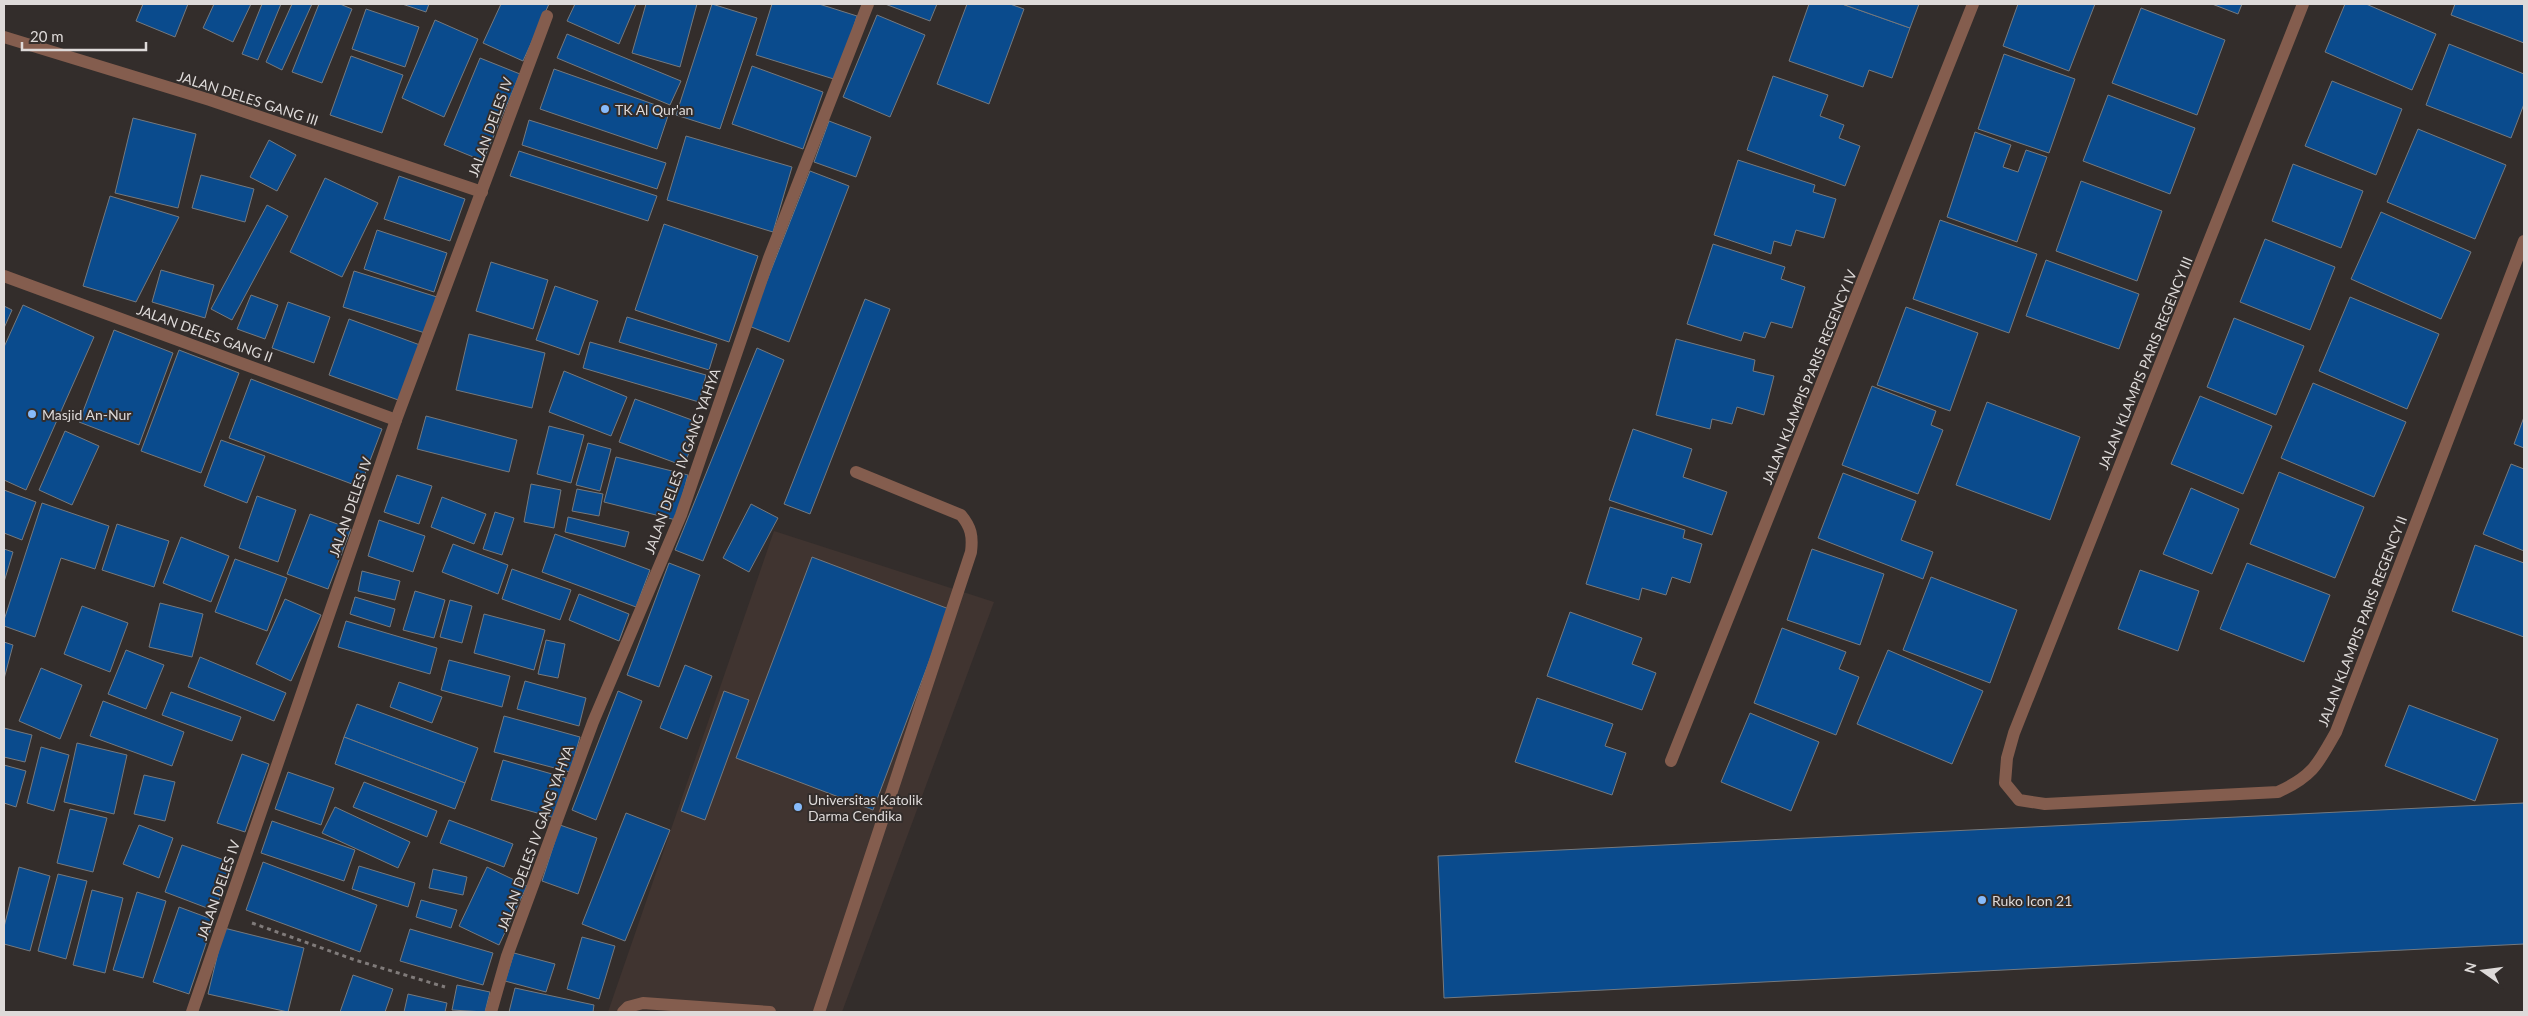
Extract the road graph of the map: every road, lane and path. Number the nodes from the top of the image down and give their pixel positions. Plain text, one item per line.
1 (868, 4) edge
2 (1973, 4) edge
3 (2303, 4) edge
4 (548, 16) dead end
5 (4, 38) edge
6 (482, 192) junction
7 (2524, 241) edge
8 (4, 276) edge
9 (396, 420) junction
10 (856, 472) dead end
11 (2014, 733) joint
12 (1672, 761) dead end
13 (225, 913) junction
14 (445, 987) dead end
15 (192, 1012) edge
16 (491, 1012) edge
17 (623, 1012) edge
18 (770, 1012) edge
19 (819, 1012) edge

1 - 16 street, JALAN DELES IV GANG YAHYA
2 - 12 street, JALAN KLAMPIS PARIS REGENCY IV
3 - 11 street, JALAN KLAMPIS PARIS REGENCY III
4 - 6 street, JALAN DELES IV
5 - 6 street, JALAN DELES GANG III
6 - 9 street, JALAN DELES IV
7 - 11 street, JALAN KLAMPIS PARIS REGENCY II
8 - 9 street, JALAN DELES GANG II
9 - 13 street, JALAN DELES IV
10 - 19 street
13 - 14 path
13 - 15 street, JALAN DELES IV
17 - 18 street

